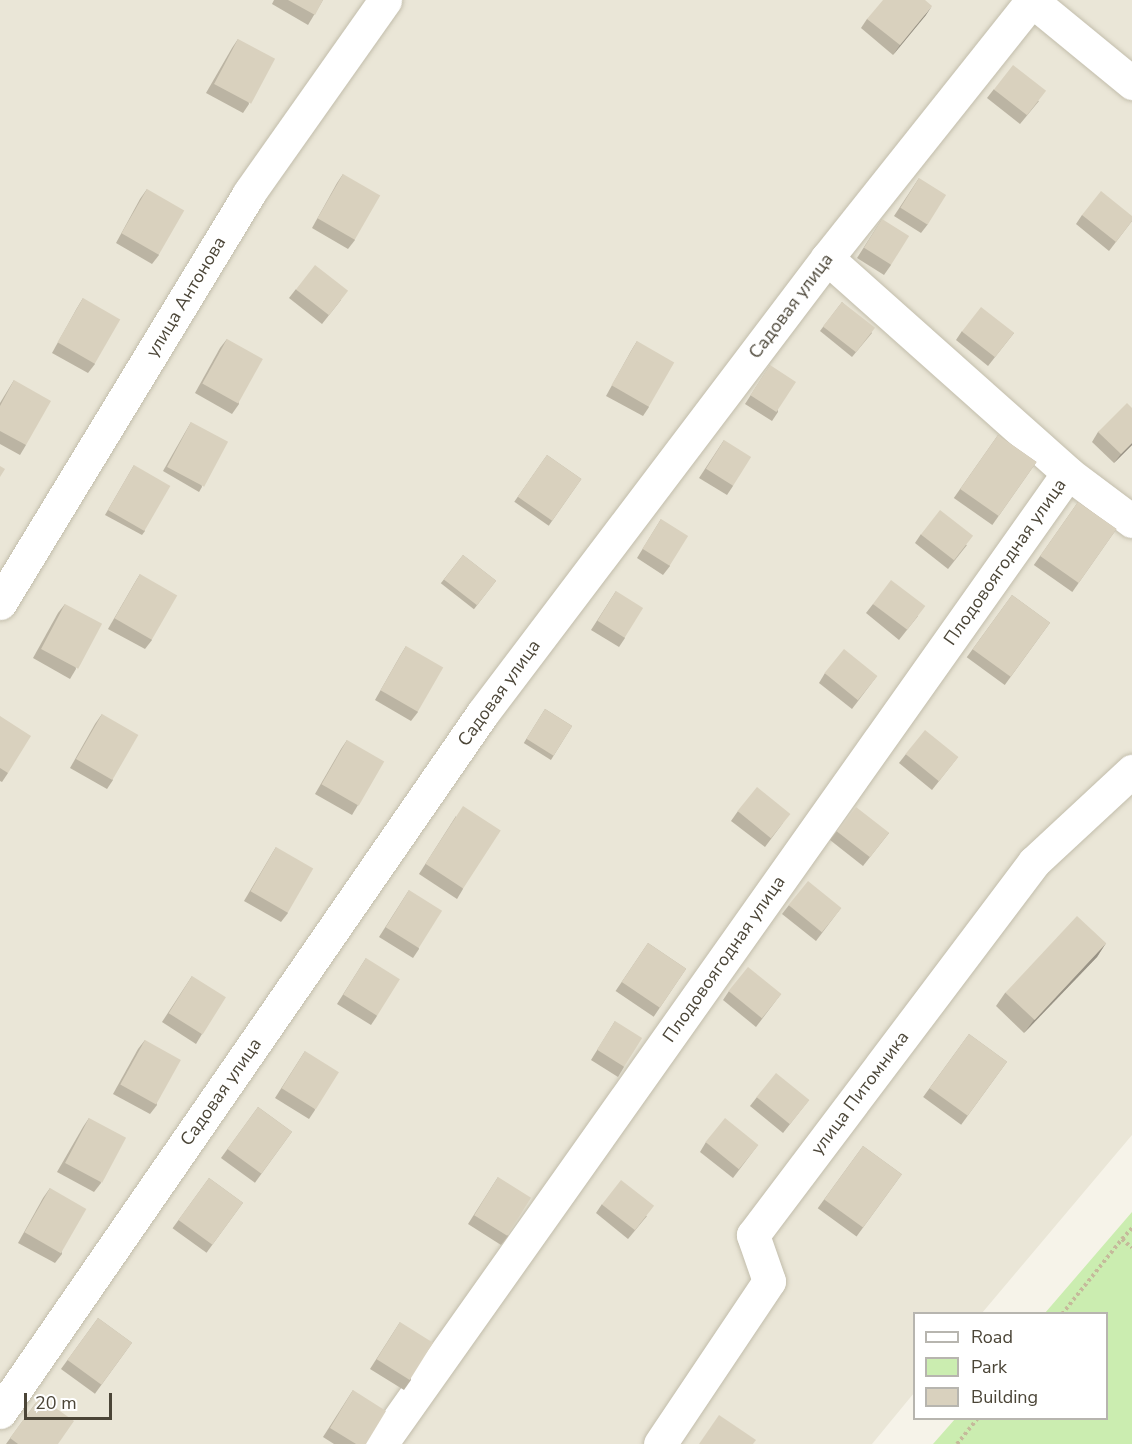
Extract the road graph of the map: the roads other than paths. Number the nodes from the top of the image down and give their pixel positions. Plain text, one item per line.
1 (385, 0) edge
2 (1032, 0) edge
3 (1132, 83) edge
4 (827, 258) junction
5 (1068, 473) junction
6 (1132, 521) edge
7 (0, 603) edge
8 (1132, 771) edge
9 (0, 1412) edge
10 (381, 1444) edge
11 (660, 1444) edge

1 - 7 street, улица Антонова
2 - 3 street
2 - 4 street, Садовая улица
4 - 5 street
4 - 9 street, Садовая улица
5 - 6 street
5 - 10 street, Плодовоягодная улица
8 - 11 street, улица Питомника

